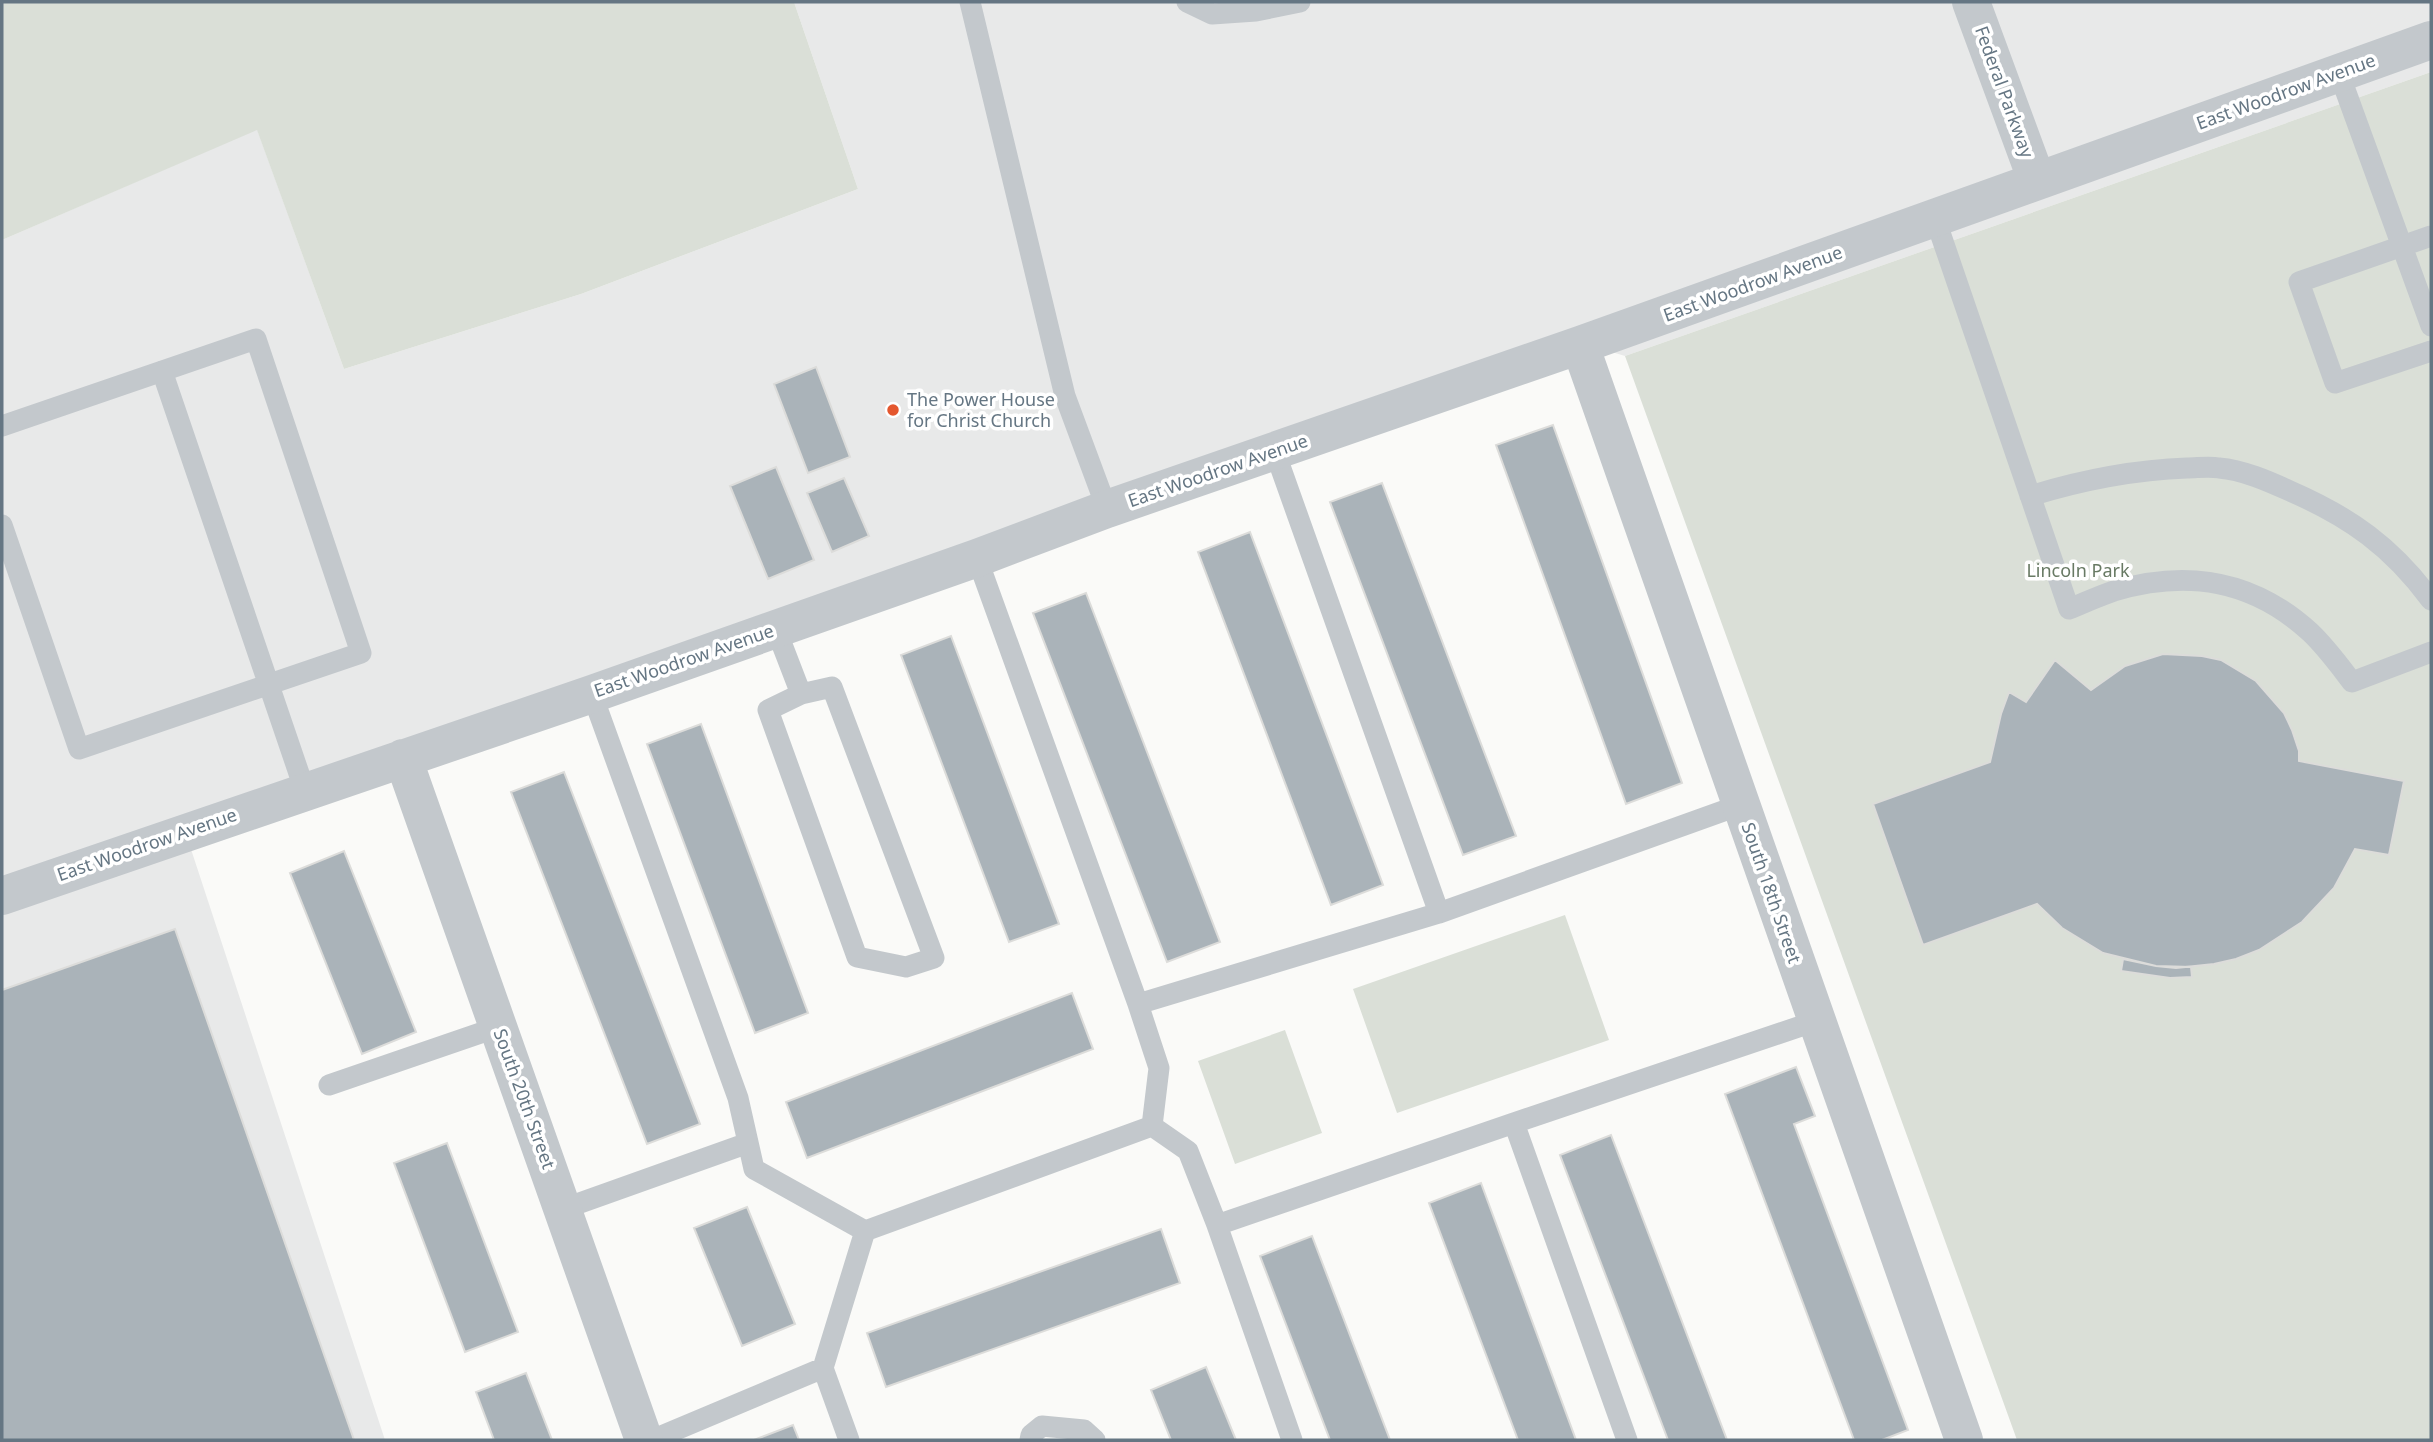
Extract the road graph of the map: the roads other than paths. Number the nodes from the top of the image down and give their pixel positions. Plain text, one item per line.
1 (970, 2) edge
2 (1187, 2) edge
3 (1300, 2) edge
4 (1971, 2) edge
5 (1255, 7) edge
6 (2431, 40) edge
7 (2339, 73) junction
8 (2037, 181) junction
9 (1935, 218) junction
10 (2431, 236) edge
11 (2402, 246) junction
12 (2431, 326) edge
13 (1580, 345) junction
14 (2431, 351) edge
15 (163, 371) junction
16 (2, 426) edge
17 (1275, 453) junction
18 (2030, 496) junction
19 (1107, 509) junction
20 (2, 525) edge
21 (977, 558) junction
22 (2431, 600) edge
23 (776, 629) junction
24 (2431, 652) edge
25 (268, 682) junction
26 (592, 694) junction
27 (801, 694) junction
28 (403, 758) junction
29 (305, 791) junction
30 (1740, 805) junction
31 (2, 896) edge
32 (1439, 913) junction
33 (1138, 1004) junction
34 (1816, 1021) junction
35 (498, 1027) junction
36 (328, 1085) dead end
37 (1514, 1123) junction
38 (1152, 1126) junction
39 (748, 1143) junction
40 (563, 1209) junction
41 (1217, 1226) junction
42 (864, 1231) junction
43 (823, 1368) junction
44 (644, 1440) edge
45 (652, 1440) edge
46 (849, 1440) edge
47 (1030, 1440) edge
48 (1096, 1440) edge
49 (1292, 1440) edge
50 (1628, 1440) edge
51 (1964, 1440) edge

1 - 19 lane
2 - 5 lane
3 - 5 lane
4 - 8 street, Federal Parkway
6 - 7 street, East Woodrow Avenue
7 - 8 street, East Woodrow Avenue
7 - 11 lane
8 - 9 street, East Woodrow Avenue
9 - 13 street, East Woodrow Avenue
9 - 18 lane
10 - 11 lane
11 - 12 lane
11 - 14 lane
13 - 17 street, East Woodrow Avenue
13 - 30 street, South 18th Street
15 - 16 lane
15 - 25 lane
15 - 25 lane
17 - 19 street, East Woodrow Avenue
17 - 32 lane
18 - 22 lane
18 - 24 lane
19 - 21 street, East Woodrow Avenue
20 - 25 lane
21 - 23 street, East Woodrow Avenue
21 - 33 lane
23 - 26 street, East Woodrow Avenue
23 - 27 lane
25 - 29 lane
26 - 28 street, East Woodrow Avenue
26 - 39 lane
27 - 27 lane
28 - 29 street, East Woodrow Avenue
28 - 35 street, South 20th Street
29 - 31 street, East Woodrow Avenue
30 - 32 lane
30 - 34 street, South 18th Street
32 - 33 lane
33 - 38 lane
34 - 37 lane
34 - 51 street, South 18th Street
35 - 36 lane
35 - 40 street, South 20th Street
37 - 41 lane
37 - 50 lane
38 - 41 lane
38 - 42 lane
39 - 40 lane
39 - 42 lane
40 - 44 street, South 20th Street
41 - 49 lane
42 - 43 lane
43 - 45 lane
43 - 46 lane
47 - 48 lane

